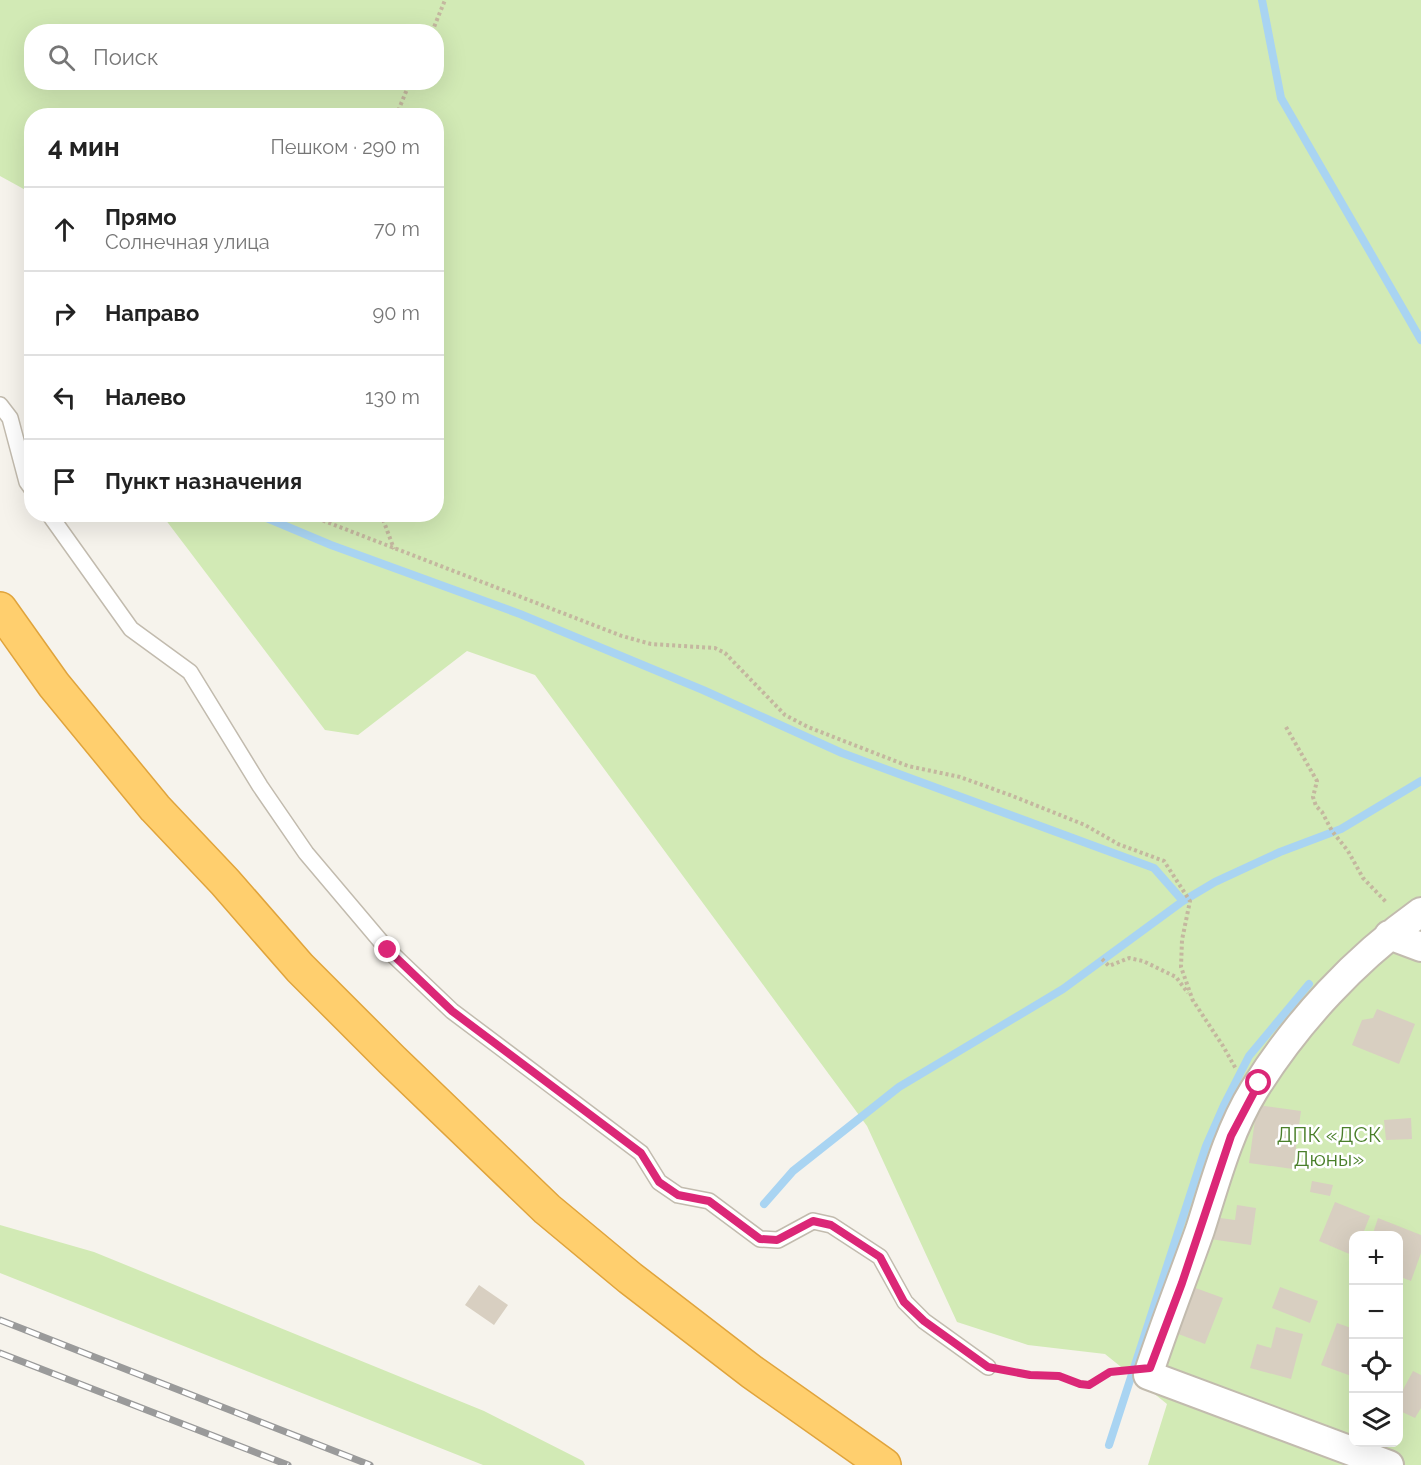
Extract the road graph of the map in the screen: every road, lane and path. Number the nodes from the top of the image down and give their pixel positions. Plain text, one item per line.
1 (445, 0) edge
2 (435, 24) edge
3 (407, 90) edge
4 (399, 108) edge
5 (0, 405) edge
6 (24, 471) edge
7 (55, 522) edge
8 (326, 522) edge
9 (384, 522) edge
10 (394, 550) junction
11 (0, 609) edge
12 (1286, 727) dead end
13 (1421, 912) edge
14 (1392, 933) junction
15 (1421, 947) edge
16 (1102, 959) dead end
17 (1193, 1001) junction
18 (1238, 1072) dead end
19 (988, 1367) joint
20 (1150, 1368) junction
21 (885, 1465) edge
22 (1389, 1465) edge

1 - 2 path
3 - 4 path
5 - 6 lane
7 - 19 lane
8 - 10 path
9 - 10 path
10 - 17 path
11 - 21 highway
12 - 14 path
13 - 14 street
14 - 15 street
14 - 20 street
16 - 17 path
17 - 18 path
19 - 20 path
20 - 22 street

